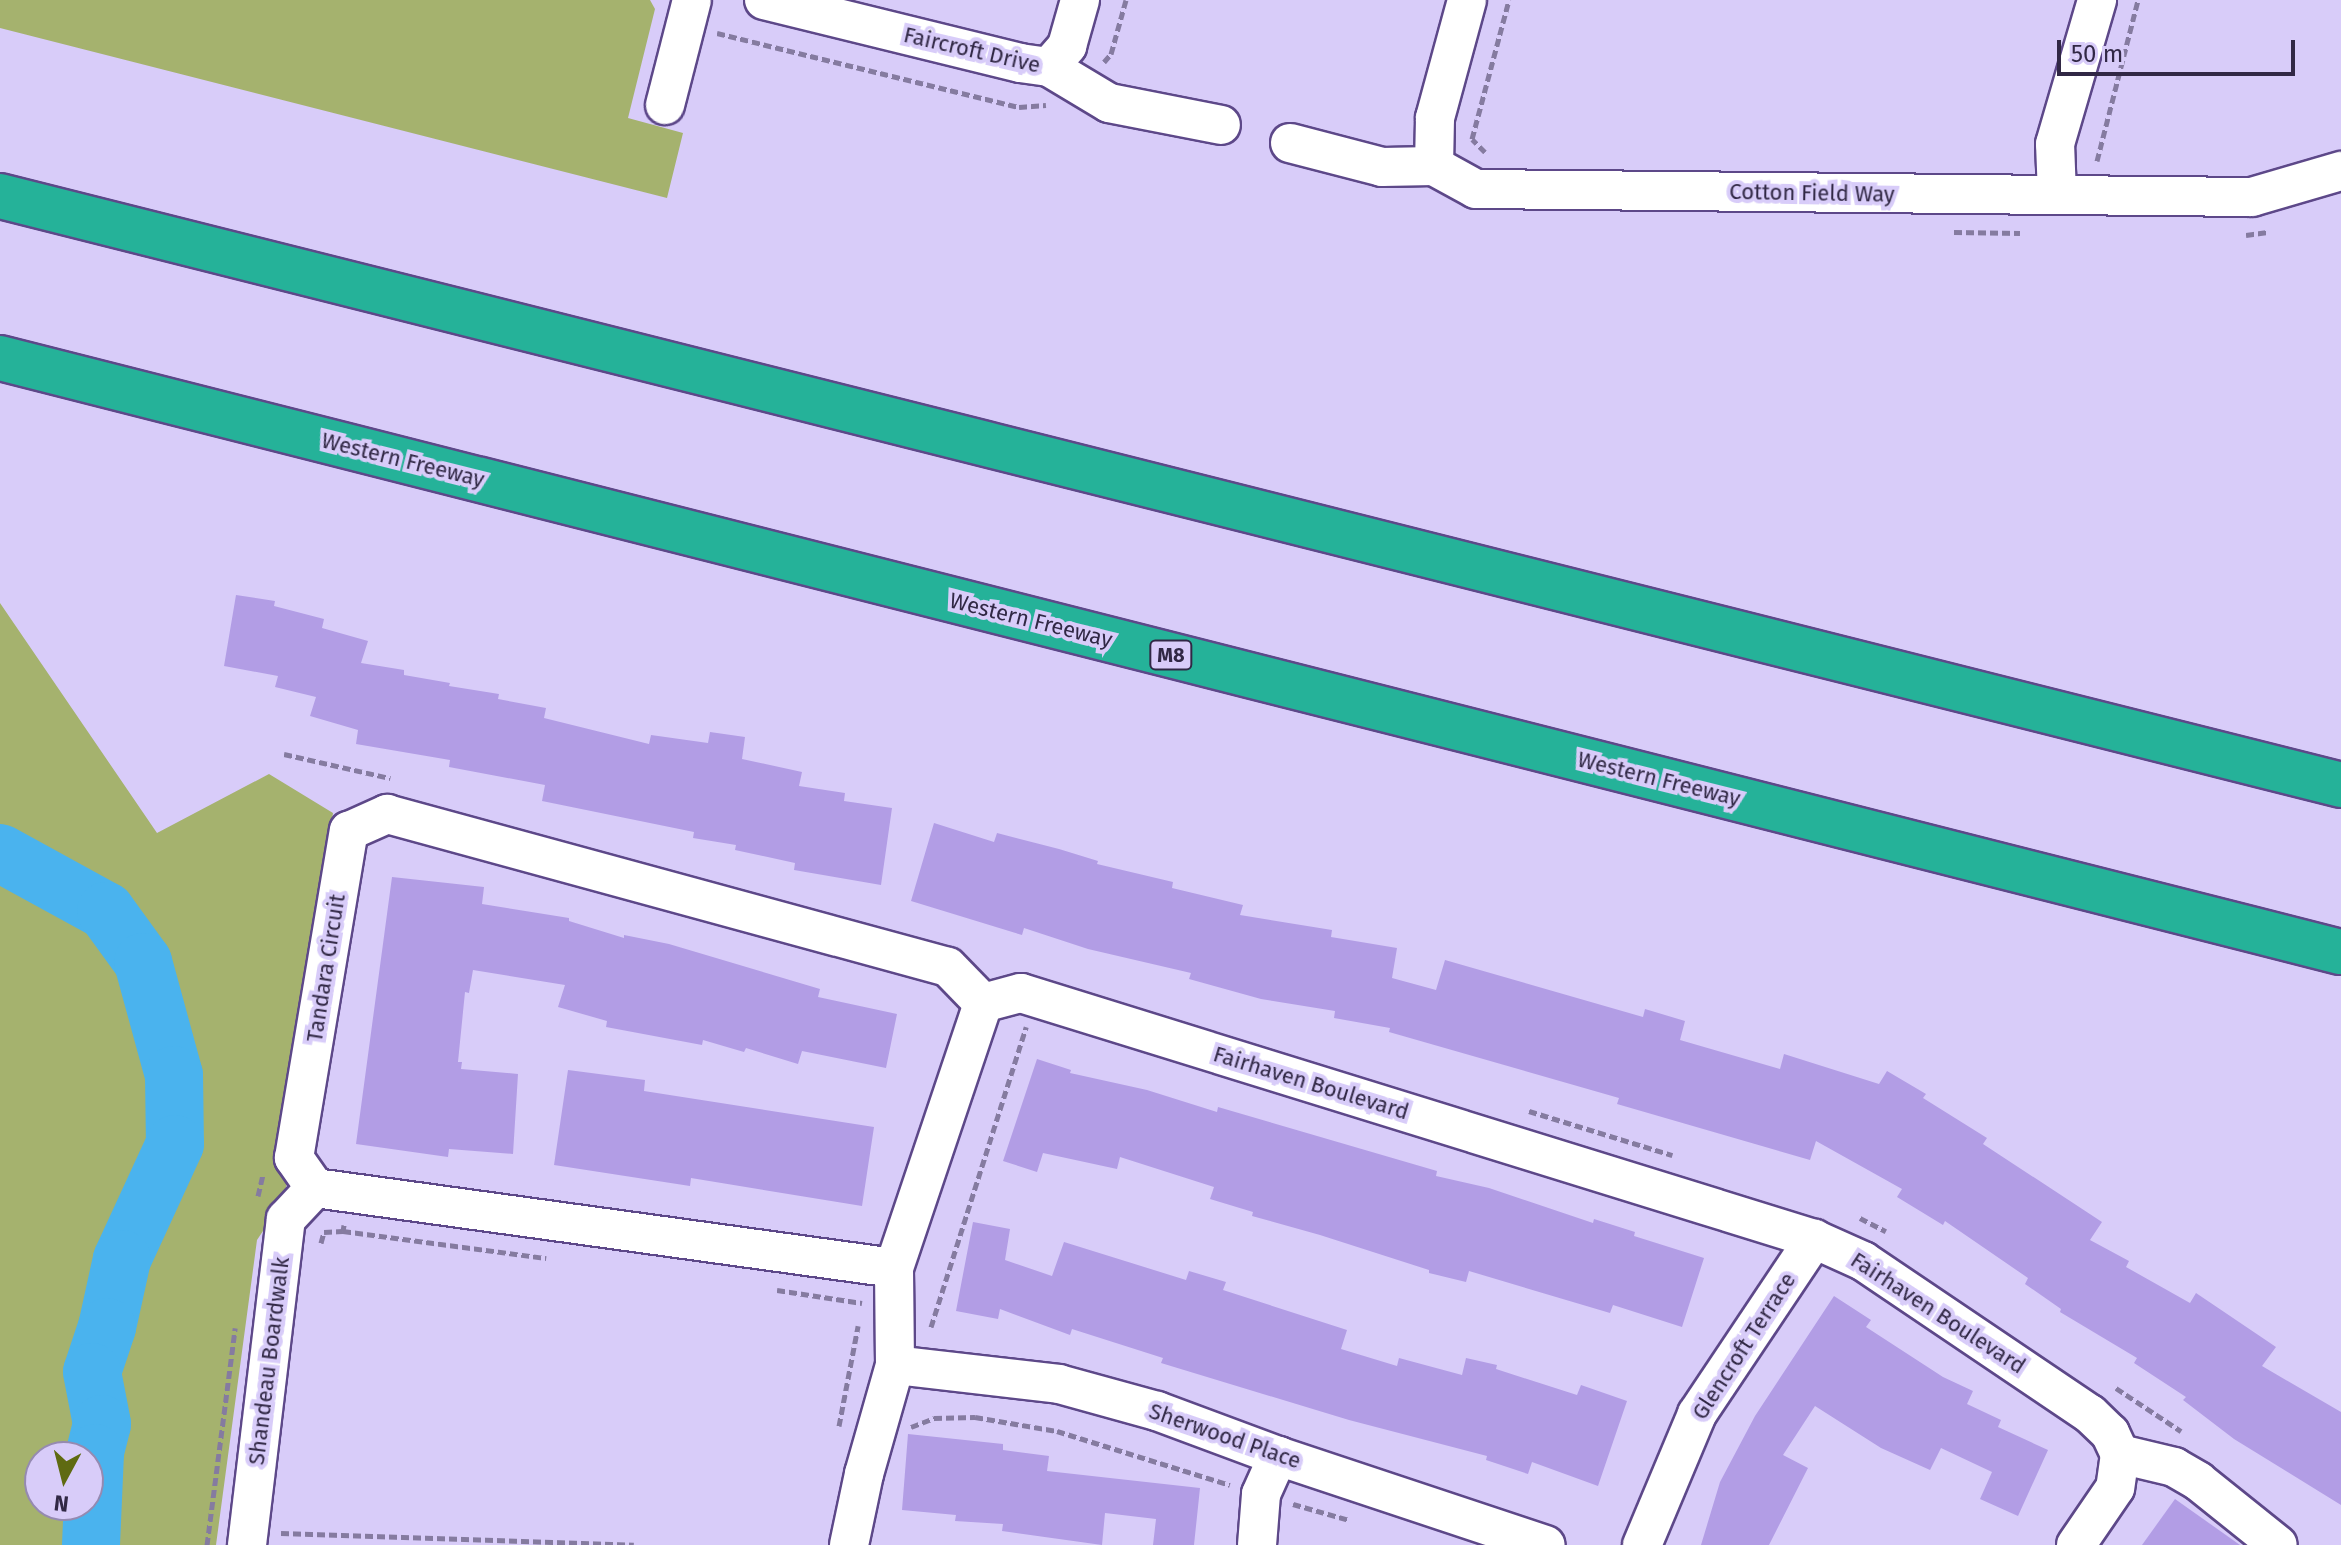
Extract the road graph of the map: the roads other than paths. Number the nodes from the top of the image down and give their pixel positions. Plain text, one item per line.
1 (692, 0) edge
2 (764, 0) edge
3 (1080, 0) edge
4 (1467, 0) edge
5 (2097, 0) edge
6 (1049, 67) junction
7 (665, 105) dead end
8 (1221, 125) dead end
9 (1290, 143) dead end
10 (1434, 166) junction
11 (2341, 171) edge
12 (2056, 178) junction
13 (0, 196) edge
14 (0, 358) edge
15 (2341, 785) edge
16 (2341, 952) edge
17 (983, 1003) junction
18 (315, 1188) junction
19 (1814, 1239) junction
20 (894, 1268) junction
21 (908, 1367) junction
22 (2120, 1454) junction
23 (1278, 1456) junction
24 (248, 1539) edge
25 (849, 1545) edge
26 (1257, 1545) edge
27 (1546, 1545) edge
28 (1642, 1545) edge
29 (2076, 1545) edge
30 (2278, 1545) edge

1 - 7 street
2 - 6 street, Faircroft Drive
3 - 6 street
4 - 10 street
5 - 12 street
6 - 8 street, Faircroft Drive
9 - 10 street, Cotton Field Way
10 - 12 street, Cotton Field Way
11 - 12 street, Cotton Field Way
13 - 15 highway
14 - 16 highway, Western Freeway / M8
17 - 18 street, Tandara Circuit
17 - 19 street, Fairhaven Boulevard
17 - 20 street
18 - 20 street
18 - 24 street, Shandeau Boardwalk
19 - 22 street, Fairhaven Boulevard
19 - 28 street, Glencroft Terrace
20 - 21 street
21 - 23 street, Sherwood Place
21 - 25 street
22 - 29 street
22 - 30 street
23 - 26 street
23 - 27 street, Sherwood Place

